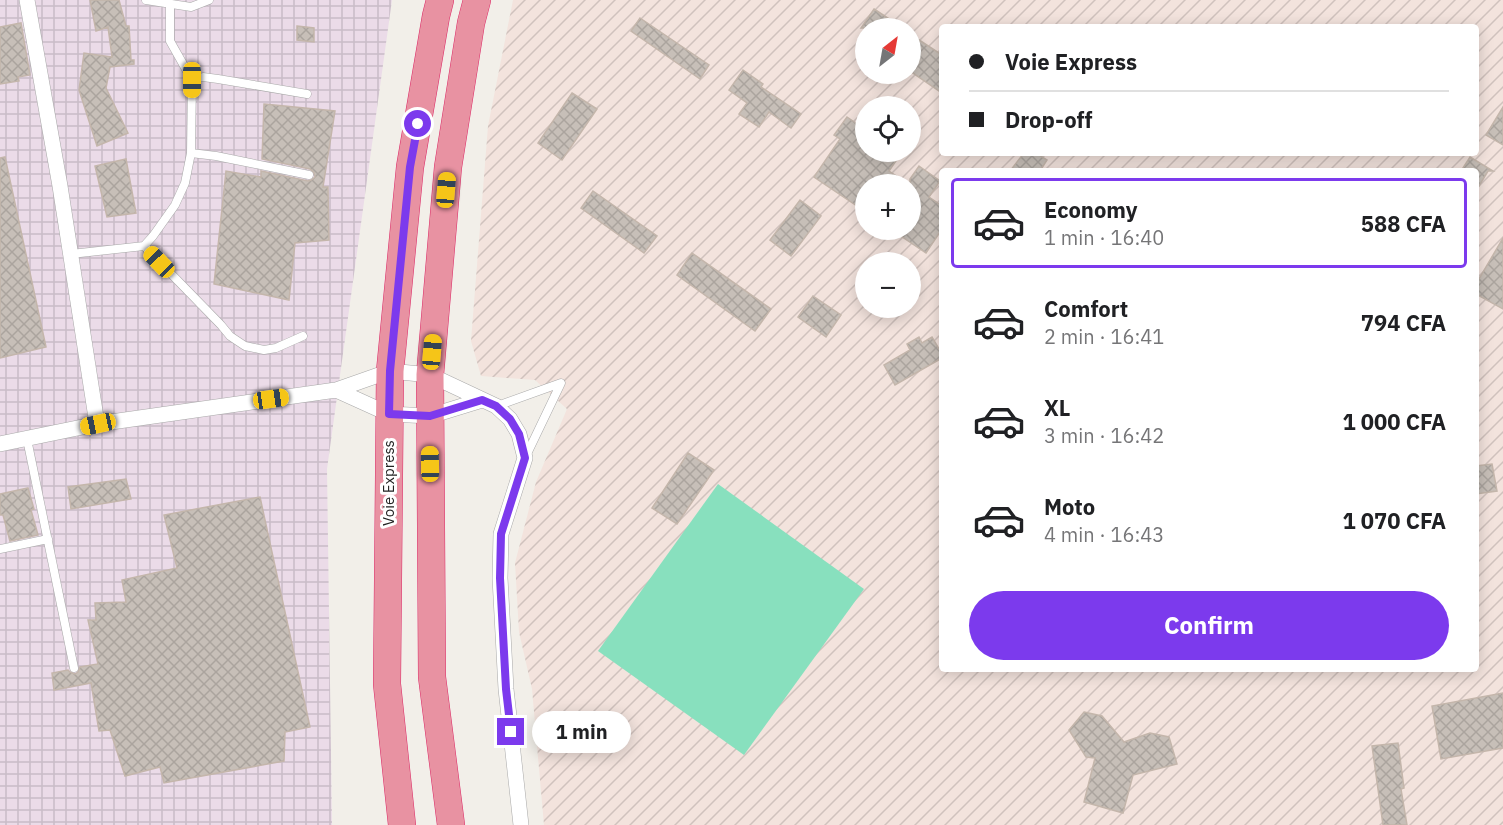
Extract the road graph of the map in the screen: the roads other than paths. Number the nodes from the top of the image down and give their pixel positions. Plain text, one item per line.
1 (27, 0) edge
2 (146, 0) edge
3 (209, 0) edge
4 (440, 0) edge
5 (477, 0) edge
6 (170, 4) junction
7 (192, 80) junction
8 (307, 94) dead end
9 (192, 153) junction
10 (309, 175) dead end
11 (144, 246) junction
12 (71, 254) junction
13 (303, 336) dead end
14 (390, 371) junction
15 (430, 375) junction
16 (336, 390) junction
17 (482, 400) junction
18 (496, 406) junction
19 (389, 414) junction
20 (430, 416) junction
21 (98, 424) junction
22 (27, 439) junction
23 (0, 444) edge
24 (525, 458) junction
25 (48, 539) junction
26 (0, 549) edge
27 (74, 668) dead end
28 (402, 825) edge
29 (451, 825) edge
30 (521, 825) edge

1 - 12 street
2 - 6 lane
3 - 6 lane
4 - 14 highway, Voie Express
5 - 15 highway
6 - 7 lane
7 - 8 lane
7 - 9 lane
9 - 10 lane
9 - 11 lane
11 - 12 lane
11 - 13 lane
12 - 21 street
14 - 15 street
14 - 16 street
14 - 19 highway, Voie Express
15 - 17 street
15 - 20 highway
16 - 19 street
16 - 21 street
17 - 18 street
17 - 20 street
18 - 24 street
18 - 24 lane
19 - 20 street
19 - 28 highway, Voie Express
20 - 29 highway
21 - 22 street
22 - 23 street
22 - 25 lane
24 - 30 street
25 - 26 lane
25 - 27 lane

